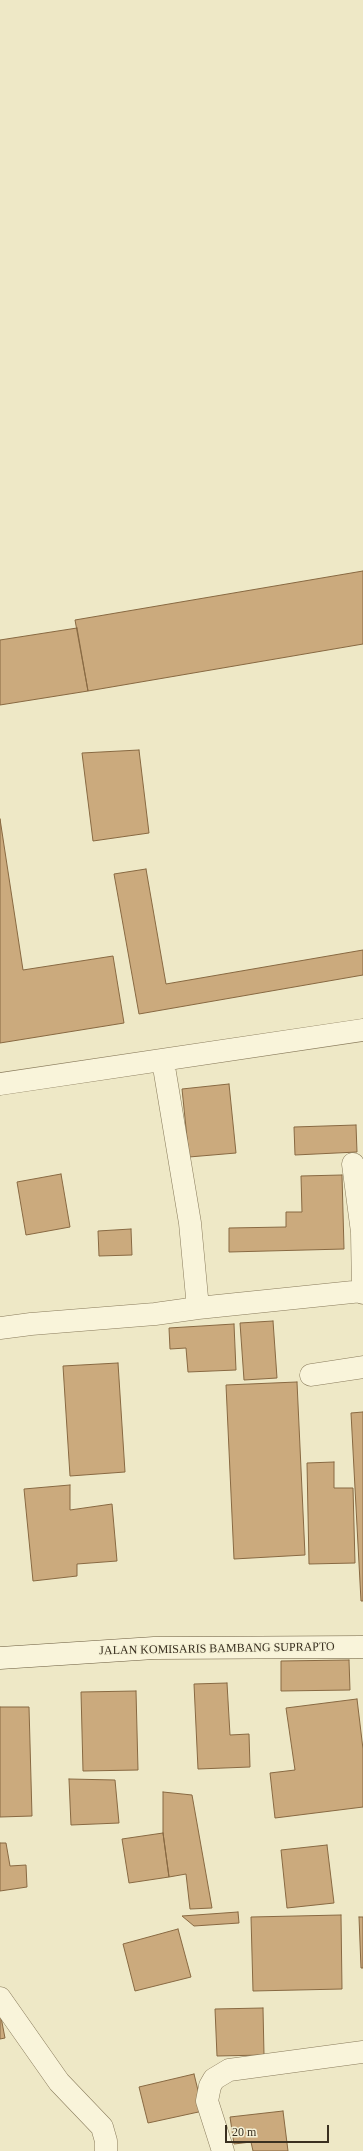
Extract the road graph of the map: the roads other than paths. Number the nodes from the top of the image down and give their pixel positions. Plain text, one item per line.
1 (363, 1030) edge
2 (163, 1061) junction
3 (0, 1084) edge
4 (353, 1164) dead end
5 (363, 1292) edge
6 (198, 1308) junction
7 (0, 1328) edge
8 (363, 1367) edge
9 (311, 1375) dead end
10 (363, 1647) edge
11 (0, 1658) edge
12 (0, 1998) edge
13 (363, 2052) edge
14 (106, 2151) edge
15 (223, 2151) edge

1 - 2 street
2 - 3 street
2 - 6 street
4 - 5 street
5 - 6 street
6 - 7 street
8 - 9 street
10 - 11 street, JALAN KOMISARIS BAMBANG SUPRAPTO
12 - 14 street
13 - 15 street

